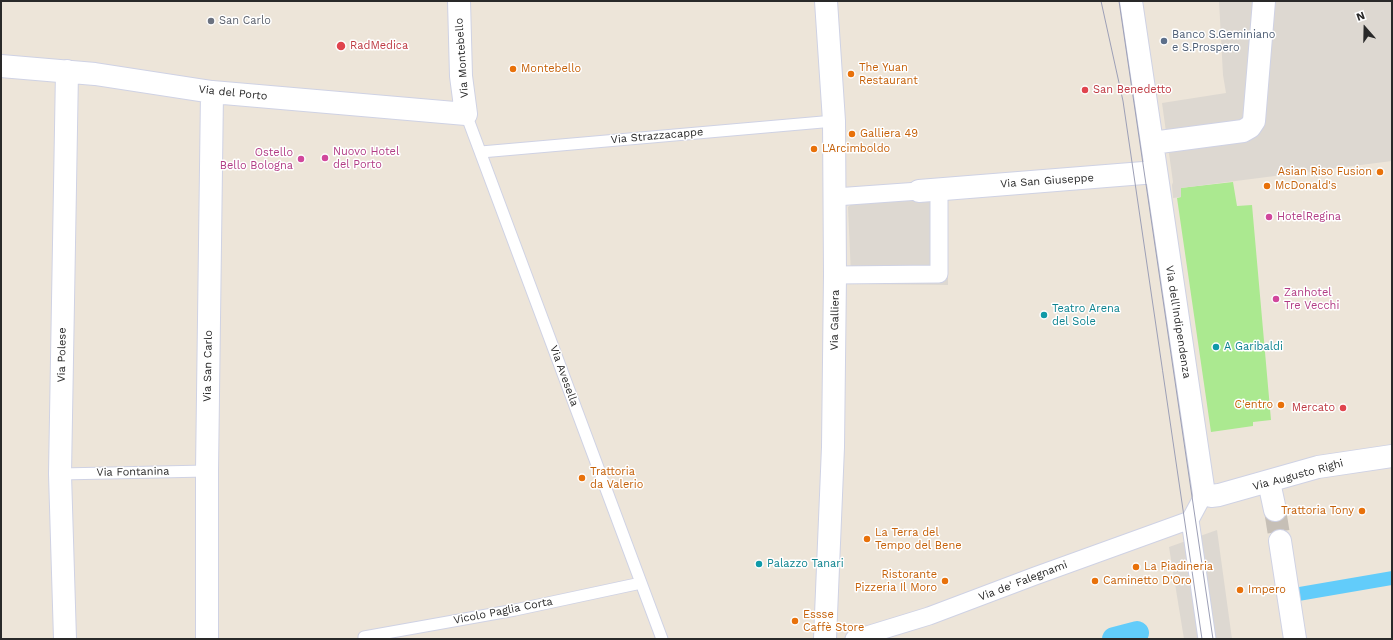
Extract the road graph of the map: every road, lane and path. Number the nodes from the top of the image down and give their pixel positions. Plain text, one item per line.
1 (458, 1) edge
2 (826, 1) edge
3 (1130, 1) edge
4 (1264, 1) edge
5 (1, 66) edge
6 (67, 71) junction
7 (212, 92) junction
8 (466, 114) junction
9 (834, 121) junction
10 (1152, 143) junction
11 (481, 152) junction
12 (1156, 172) junction
13 (929, 190) junction
14 (835, 197) junction
15 (836, 275) junction
16 (1392, 456) edge
17 (207, 471) junction
18 (60, 474) junction
19 (1269, 482) junction
20 (1204, 494) junction
21 (1275, 510) tunnel mouth
22 (1190, 520) junction
23 (1280, 541) tunnel mouth
24 (641, 583) junction
25 (364, 637) dead end
26 (65, 639) edge
27 (207, 639) edge
28 (662, 639) edge
29 (825, 639) edge
30 (854, 639) edge
31 (1207, 639) edge
32 (1295, 639) edge

1 - 8 street, Via Montebello
2 - 9 street, Via Galliera
3 - 10 street, Via dell'Indipendenza
4 - 10 street
5 - 6 street, Via del Porto
6 - 7 street, Via del Porto
6 - 18 street, Via Polese
7 - 8 street, Via del Porto
7 - 17 street, Via San Carlo
8 - 11 lane, Via Avesella
9 - 11 lane, Via Strazzacappe
9 - 14 street, Via Galliera
10 - 12 street, Via dell'Indipendenza
11 - 24 lane, Via Avesella
12 - 13 street, Via San Giuseppe
12 - 20 street, Via dell'Indipendenza
13 - 14 street, Via San Giuseppe
13 - 15 street
14 - 15 street, Via Galliera
15 - 29 street, Via Galliera
16 - 19 street, Via Augusto Righi
17 - 18 lane, Via Fontanina
17 - 27 street, Via San Carlo
18 - 26 street, Via Polese
19 - 20 street, Via Augusto Righi
19 - 21 street
20 - 22 street
22 - 30 street, Via de' Falegnami
22 - 31 street
23 - 32 street
24 - 25 lane, Vicolo Paglia Corta
24 - 28 lane, Via Avesella

